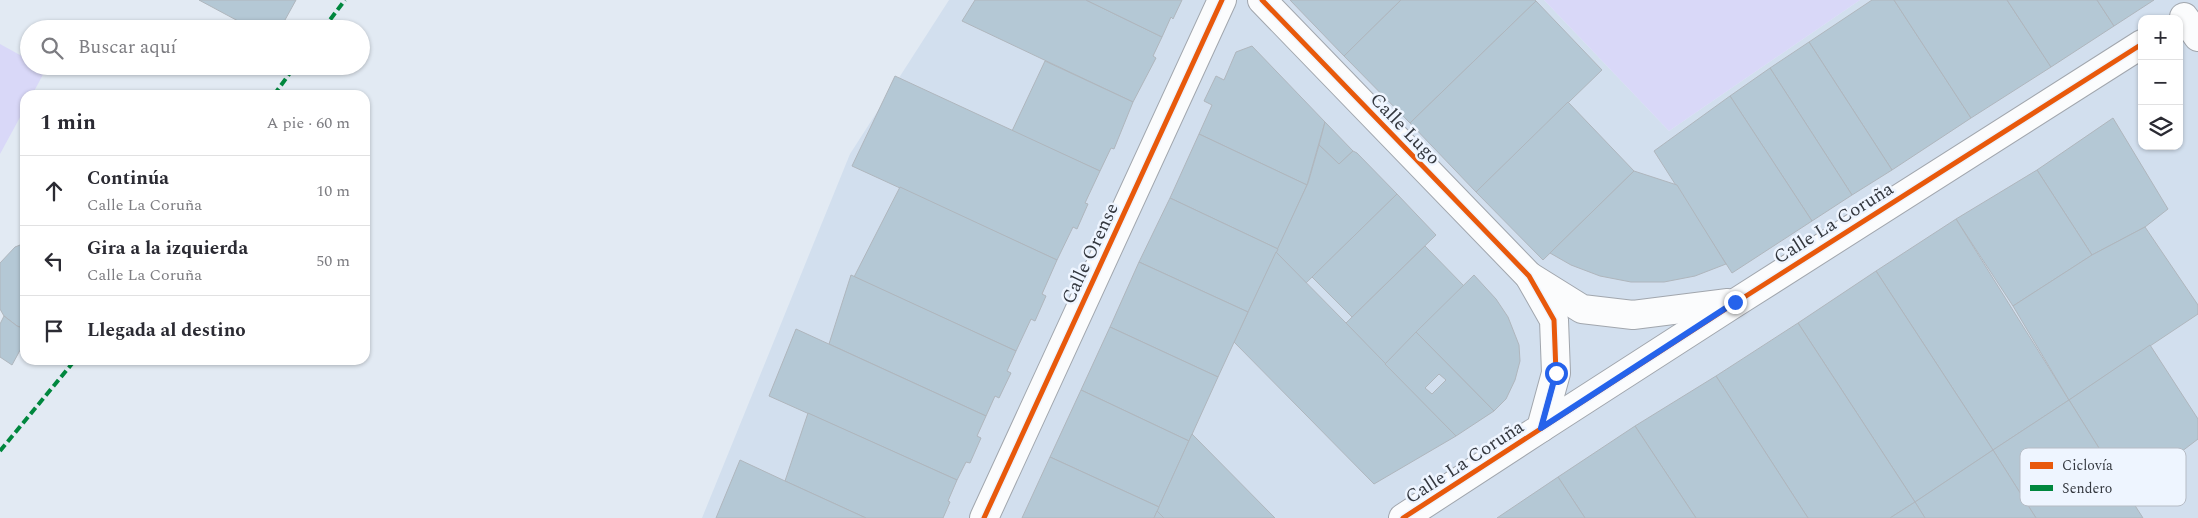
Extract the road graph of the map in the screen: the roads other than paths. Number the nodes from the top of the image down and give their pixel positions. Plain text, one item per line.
1 (1222, 0) edge
2 (1262, 0) edge
3 (2138, 47) edge
4 (1528, 276) junction
5 (1735, 302) junction
6 (1541, 428) junction
7 (984, 518) edge
8 (1403, 518) edge

1 - 7 street, Calle Orense
2 - 4 street, Calle Lugo
3 - 5 street, Calle La Coruña
4 - 5 street, Calle La Coruña
4 - 6 street, Calle La Coruña
5 - 6 street, Calle La Coruña
6 - 8 street, Calle La Coruña

